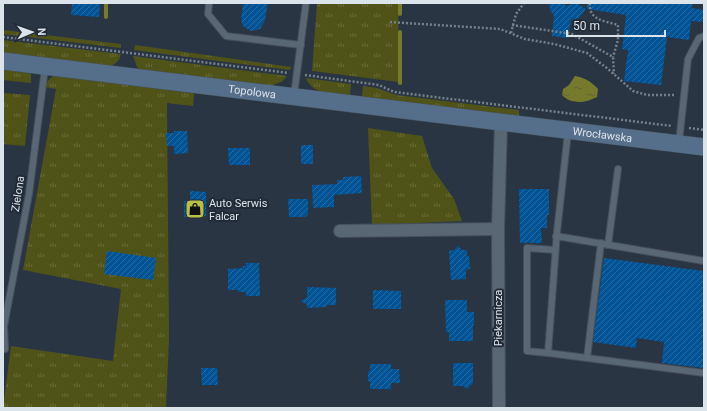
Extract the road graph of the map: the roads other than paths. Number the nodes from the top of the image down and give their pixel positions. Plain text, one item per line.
1 (209, 3) edge
2 (306, 3) edge
3 (704, 36) edge
4 (300, 45) junction
5 (3, 61) edge
6 (45, 66) junction
7 (293, 97) junction
8 (501, 122) junction
9 (568, 131) junction
10 (680, 136) junction
11 (704, 147) edge
12 (618, 169) dead end
13 (498, 229) junction
14 (340, 231) dead end
15 (556, 236) junction
16 (601, 244) junction
17 (608, 245) junction
18 (556, 250) junction
19 (704, 261) edge
20 (5, 349) dead end
21 (548, 353) junction
22 (587, 358) junction
23 (704, 373) edge
24 (499, 408) edge

1 - 4 lane
2 - 4 lane
3 - 10 lane
4 - 7 lane
5 - 6 main road, Topolowa
6 - 7 main road, Topolowa
6 - 20 lane, Zielona
7 - 8 main road, Topolowa
8 - 9 main road, Wrocławska
8 - 13 street, Piekarnicza
9 - 10 main road, Wrocławska
9 - 15 lane
10 - 11 main road, Wrocławska
12 - 17 lane
13 - 14 street
13 - 24 street, Piekarnicza
15 - 16 lane
15 - 18 lane
16 - 17 lane
16 - 22 lane
17 - 19 lane
18 - 21 lane
18 - 21 lane
21 - 22 lane
22 - 23 lane

